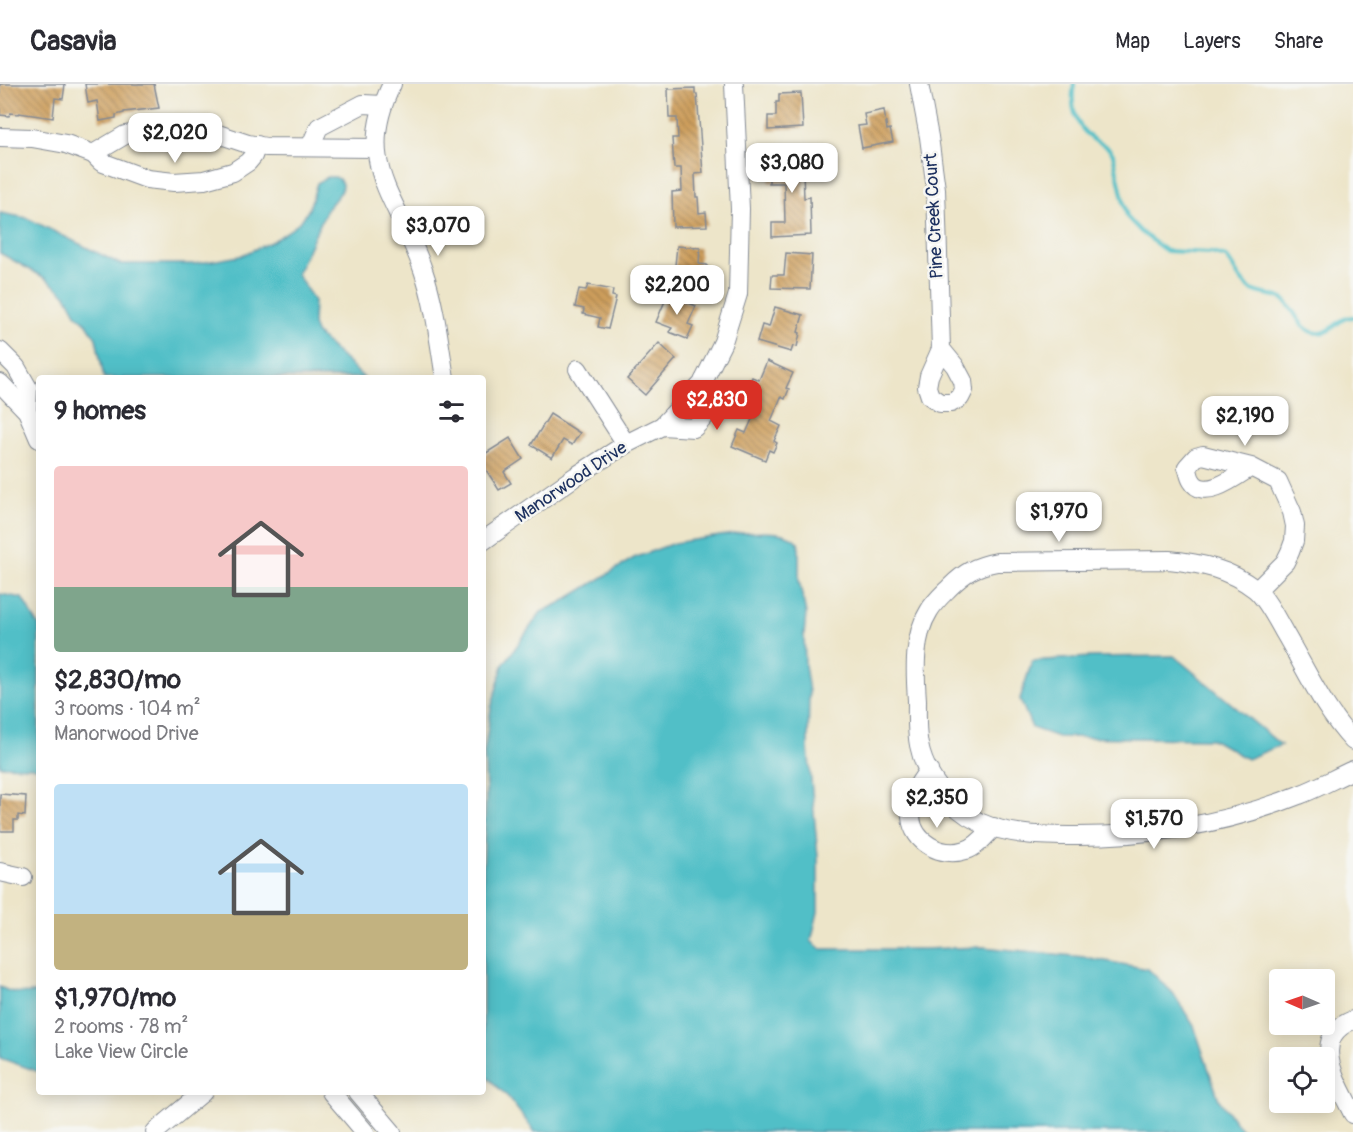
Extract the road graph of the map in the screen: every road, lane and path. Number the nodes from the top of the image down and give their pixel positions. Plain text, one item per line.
1 (392, 84) edge
2 (734, 84) edge
3 (919, 84) edge
4 (383, 105) junction
5 (0, 137) edge
6 (257, 145) junction
7 (310, 147) junction
8 (376, 148) junction
9 (93, 154) junction
10 (941, 349) dead end
11 (0, 351) edge
12 (578, 369) dead end
13 (444, 375) edge
14 (704, 380) junction
15 (0, 382) edge
16 (27, 411) junction
17 (662, 426) junction
18 (36, 432) edge
19 (626, 444) junction
20 (1251, 467) dead end
21 (486, 539) edge
22 (1257, 590) junction
23 (1353, 741) edge
24 (929, 770) junction
25 (1353, 770) edge
26 (994, 827) junction
27 (0, 872) edge
28 (23, 877) dead end
29 (1348, 1022) edge
30 (199, 1095) edge
31 (334, 1095) edge
32 (361, 1095) edge
33 (1353, 1114) edge
34 (155, 1132) edge
35 (365, 1132) edge
36 (392, 1132) edge

1 - 4 street
2 - 14 street, Manorwood Drive
3 - 10 street, Pine Creek Court
4 - 7 street
4 - 8 street
5 - 9 street
6 - 7 street
6 - 9 street
6 - 9 street
7 - 8 street
8 - 13 street
11 - 16 street
12 - 19 street
14 - 17 street, Manorwood Drive
14 - 17 street
15 - 16 street
16 - 18 street
17 - 19 street, Manorwood Drive
19 - 21 street, Manorwood Drive
20 - 22 street
22 - 23 street
22 - 24 street
24 - 26 street
24 - 26 street
25 - 26 street
27 - 28 street
29 - 33 street
30 - 34 street
31 - 35 street
32 - 36 street

